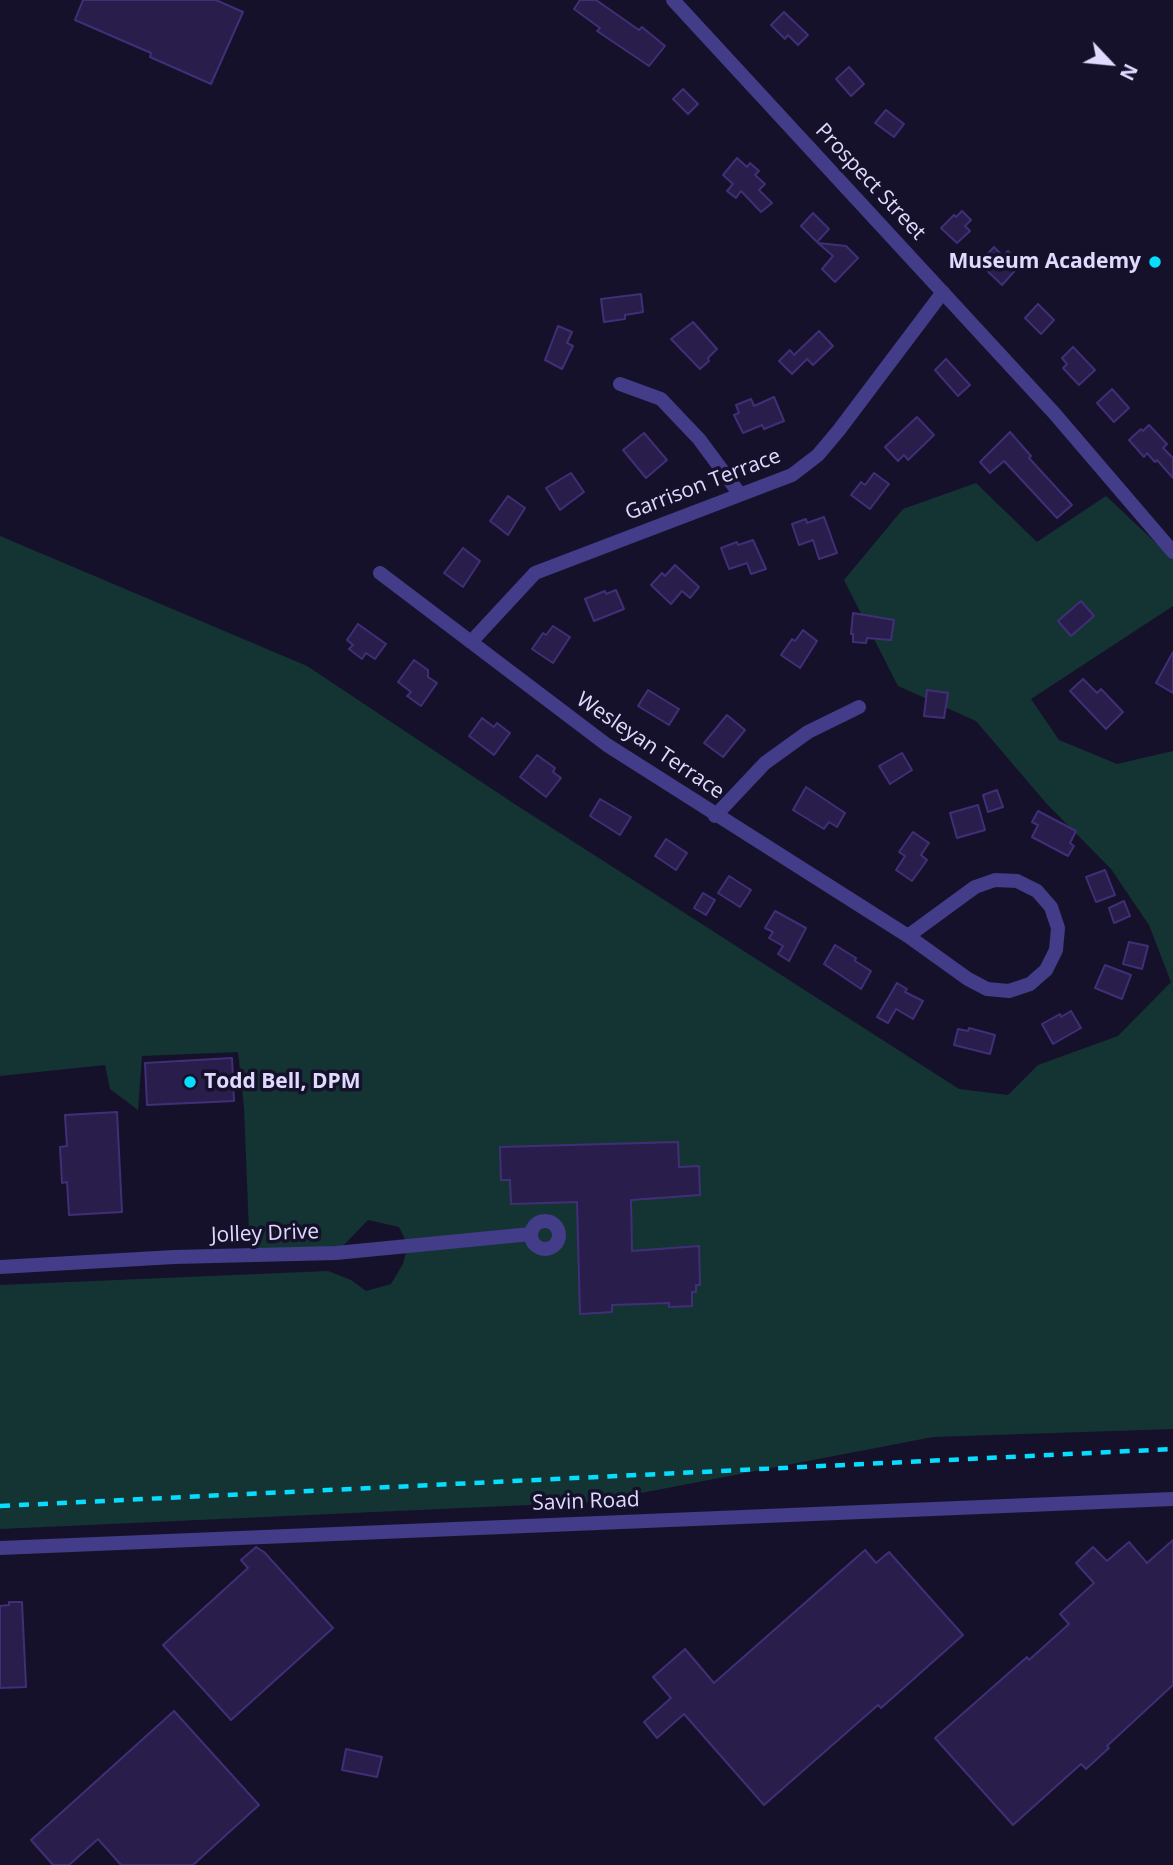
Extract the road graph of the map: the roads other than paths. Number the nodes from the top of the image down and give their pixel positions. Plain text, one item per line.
1 (673, 0) edge
2 (943, 292) junction
3 (620, 384) dead end
4 (739, 494) junction
5 (1173, 552) edge
6 (380, 573) dead end
7 (471, 642) junction
8 (859, 707) dead end
9 (715, 816) junction
10 (908, 936) junction
11 (531, 1234) dead end
12 (0, 1267) edge
13 (1173, 1499) edge
14 (0, 1548) edge

1 - 2 street, Prospect Street
2 - 4 street, Garrison Terrace
2 - 5 street, Prospect Street
3 - 4 street
4 - 7 street, Garrison Terrace
6 - 7 street, Wesleyan Terrace
7 - 9 street, Wesleyan Terrace
8 - 9 street
9 - 10 street, Wesleyan Terrace
10 - 10 street, Wesleyan Terrace
11 - 12 street, Jolley Drive
13 - 14 street, Savin Road

